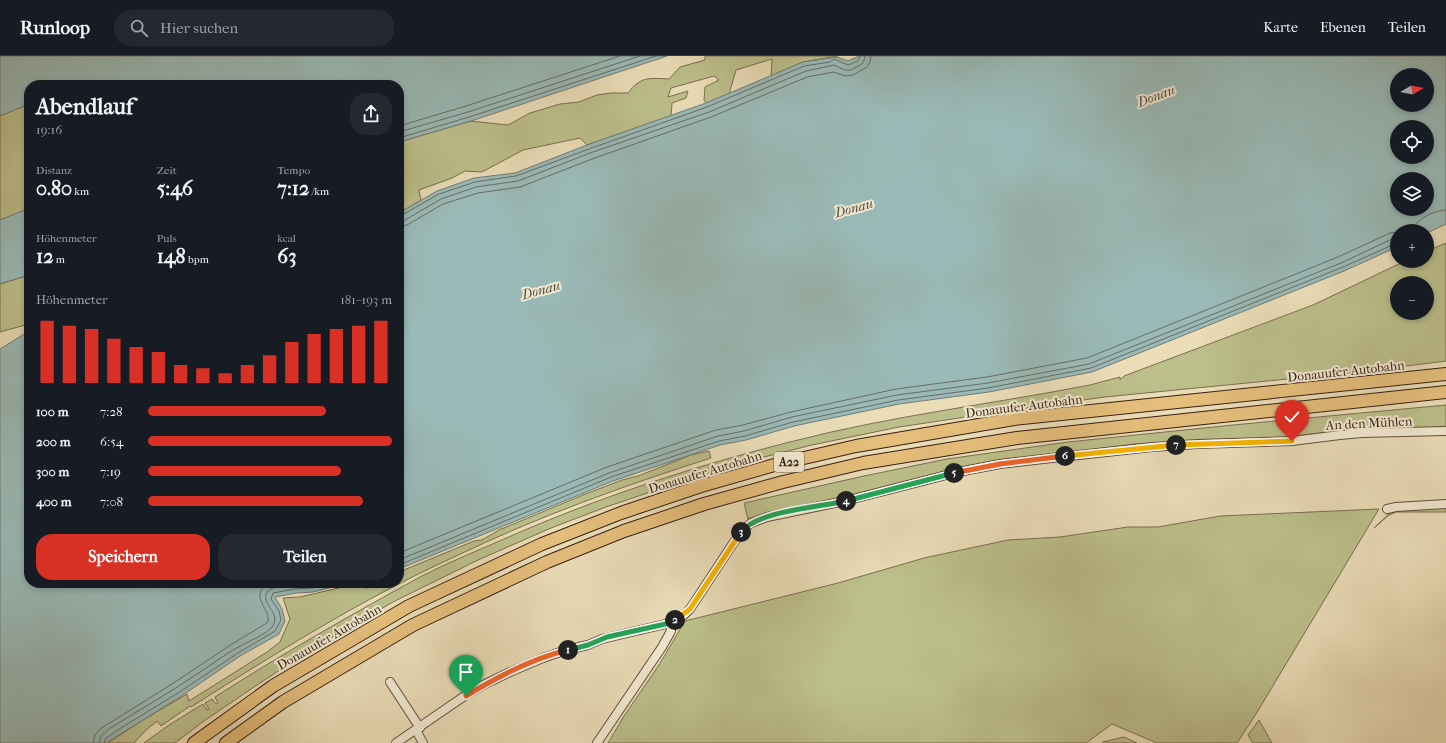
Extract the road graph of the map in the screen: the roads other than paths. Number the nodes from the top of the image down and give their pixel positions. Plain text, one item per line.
1 (1446, 374) edge
2 (1446, 392) edge
3 (1446, 431) edge
4 (1446, 504) edge
5 (1387, 509) dead end
6 (670, 623) junction
7 (390, 682) dead end
8 (418, 729) junction
9 (194, 743) edge
10 (226, 743) edge
11 (396, 743) edge
12 (423, 743) edge
13 (597, 743) edge

1 - 9 highway, Donauufer Autobahn / A22
2 - 10 highway, A22
3 - 6 street, An den Mühlen
4 - 5 street
6 - 8 street
6 - 13 street
7 - 8 street
8 - 11 street
8 - 12 street

